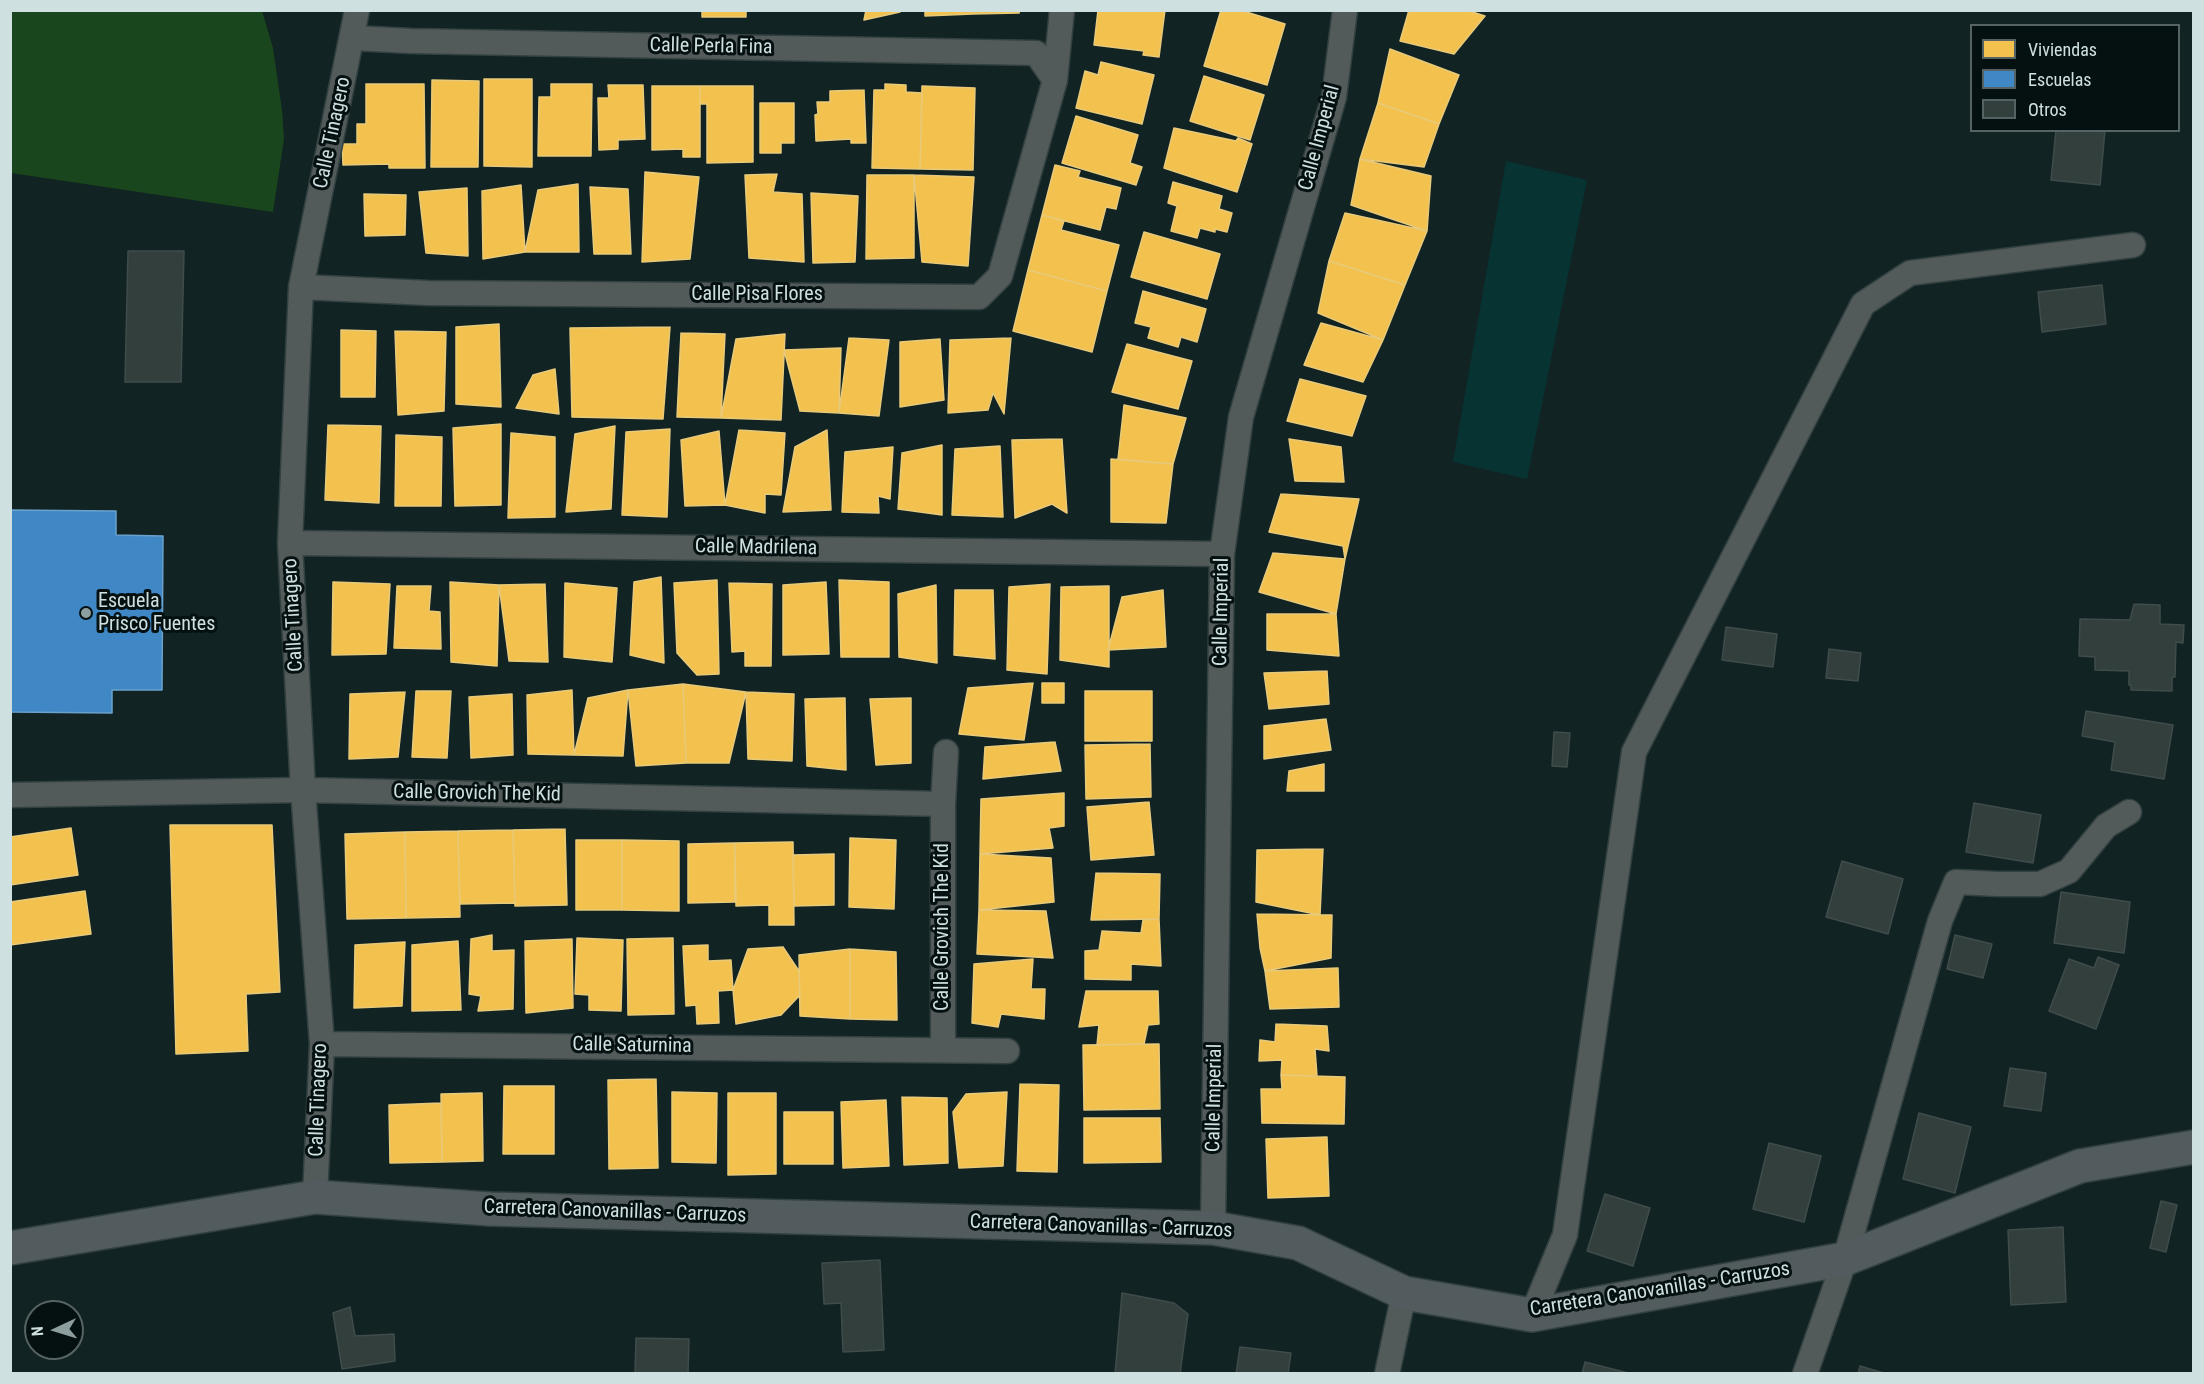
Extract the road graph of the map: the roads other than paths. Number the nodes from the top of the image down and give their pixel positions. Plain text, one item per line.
1 (357, 10) edge
2 (1062, 10) edge
3 (1345, 10) edge
4 (353, 38) junction
5 (1055, 80) junction
6 (2133, 245) dead end
7 (301, 287) junction
8 (290, 543) junction
9 (1222, 554) junction
10 (946, 752) dead end
11 (303, 790) junction
12 (10, 795) edge
13 (943, 804) junction
14 (2129, 812) dead end
15 (322, 1044) junction
16 (943, 1049) junction
17 (1007, 1051) dead end
18 (2193, 1147) edge
19 (315, 1197) junction
20 (1213, 1228) junction
21 (10, 1248) edge
22 (1845, 1259) junction
23 (1404, 1293) junction
24 (1532, 1315) junction
25 (1387, 1374) edge
26 (1805, 1374) edge

1 - 4 street, Calle Tinagero
2 - 5 street, Calle Pisa Flores
3 - 9 street, Calle Imperial
4 - 5 street, Calle Perla Fina
4 - 7 street, Calle Tinagero
5 - 7 street, Calle Pisa Flores
6 - 24 street
7 - 8 street, Calle Tinagero
8 - 9 street, Calle Madrilena
8 - 11 street, Calle Tinagero
9 - 20 street, Calle Imperial
10 - 13 street, Calle Grovich The Kid
11 - 12 street, Calle Grovich The Kid
11 - 13 street, Calle Grovich The Kid
11 - 15 street, Calle Tinagero
13 - 16 street, Calle Grovich The Kid
14 - 22 street
15 - 16 street, Calle Saturnina
15 - 19 street, Calle Tinagero
16 - 17 street, Calle Saturnina
18 - 22 street, Carretera Canovanillas - Carruzos
19 - 20 street, Carretera Canovanillas - Carruzos
19 - 21 street, Carretera Canovanillas - Carruzos
20 - 23 street, Carretera Canovanillas - Carruzos
22 - 24 street, Carretera Canovanillas - Carruzos
22 - 26 street
23 - 24 street, Carretera Canovanillas - Carruzos
23 - 25 street

